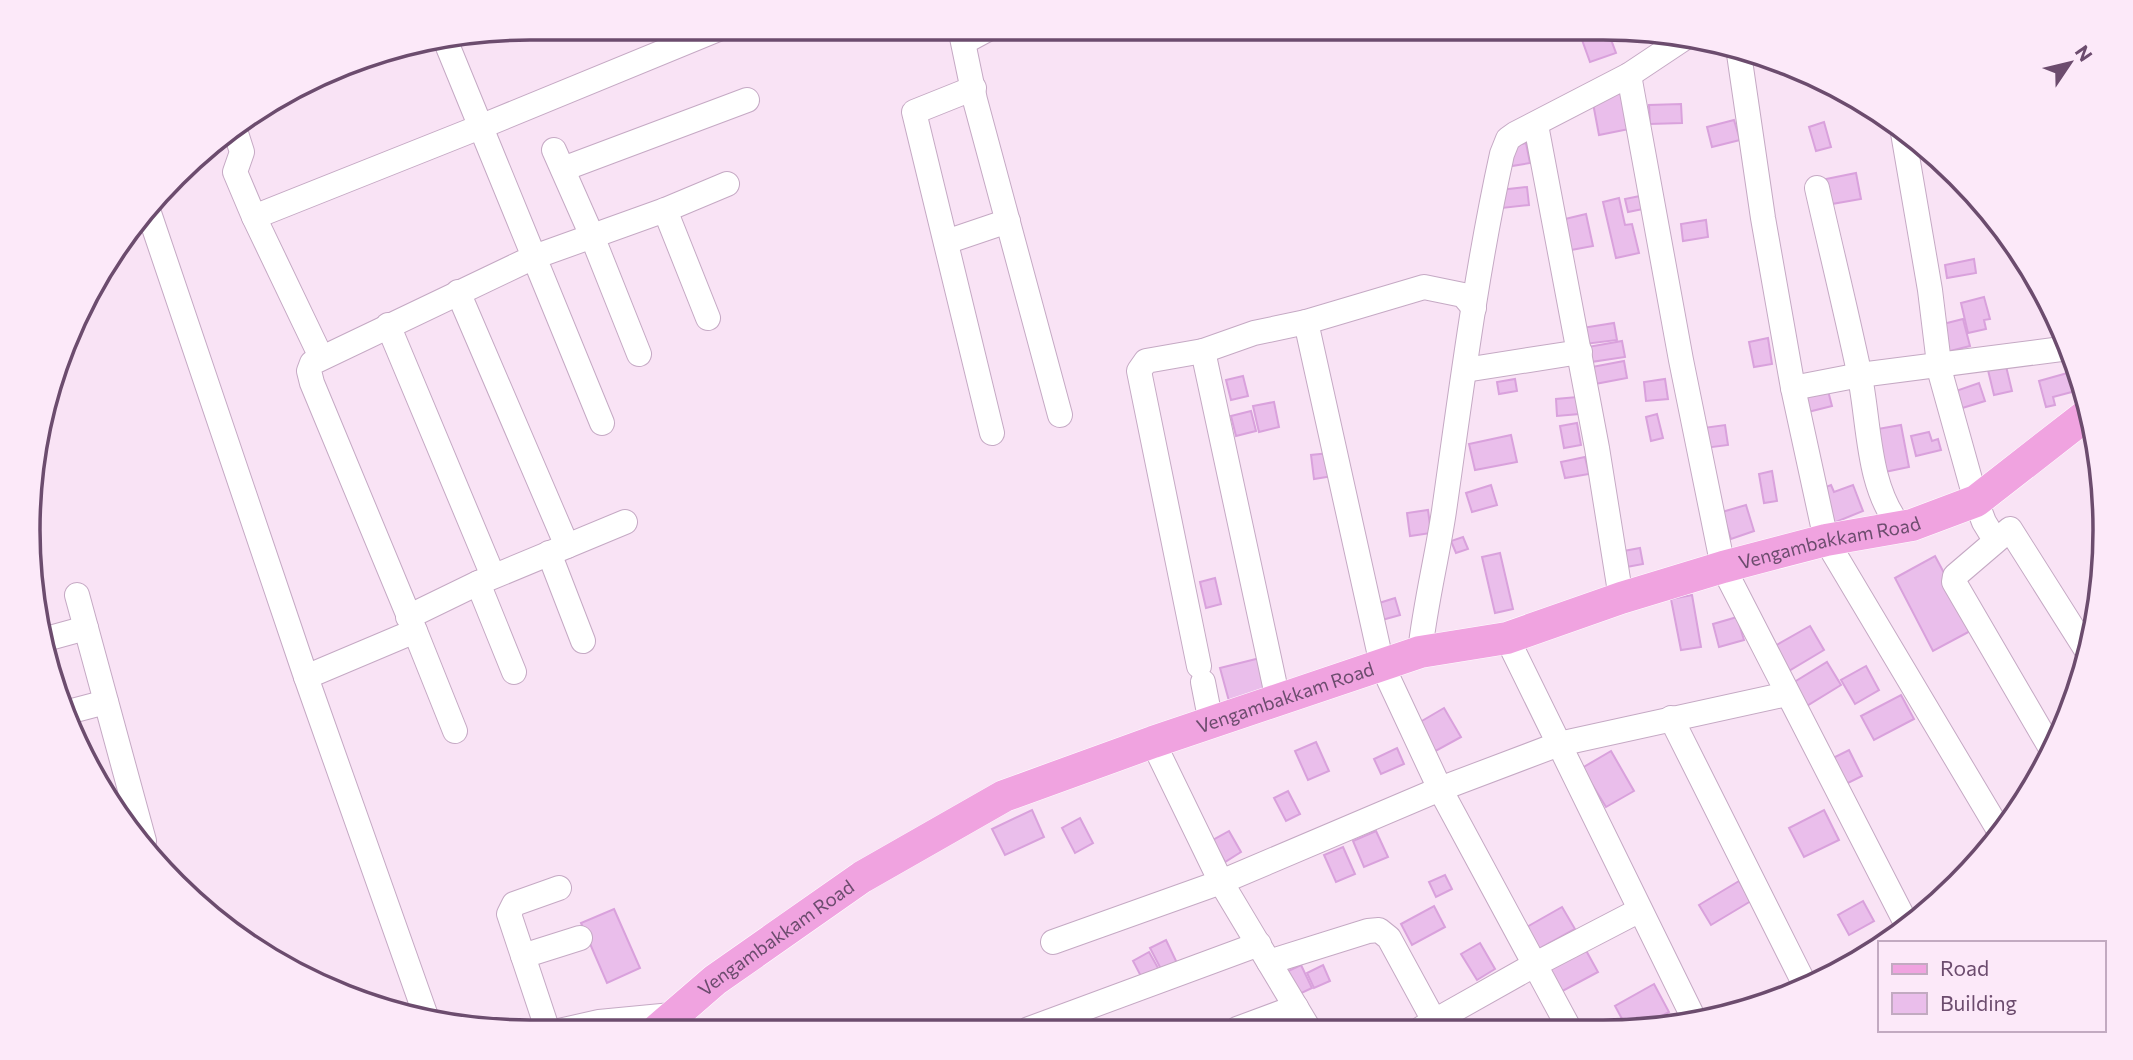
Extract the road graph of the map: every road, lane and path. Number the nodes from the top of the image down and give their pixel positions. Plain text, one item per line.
1 (691, 40) edge
2 (963, 40) edge
3 (1674, 45) edge
4 (448, 47) edge
5 (1740, 60) edge
6 (1629, 75) junction
7 (974, 88) junction
8 (747, 100) dead end
9 (1536, 125) junction
10 (481, 128) junction
11 (237, 137) edge
12 (1905, 144) edge
13 (727, 184) dead end
14 (1817, 188) dead end
15 (665, 210) junction
16 (254, 217) junction
17 (150, 221) edge
18 (1008, 221) junction
19 (592, 236) junction
20 (946, 242) junction
21 (534, 257) junction
22 (458, 292) junction
23 (1474, 308) junction
24 (708, 318) dead end
25 (1306, 322) junction
26 (388, 325) junction
27 (2058, 350) edge
28 (1203, 351) junction
29 (1580, 352) junction
30 (639, 354) dead end
31 (321, 357) junction
32 (1940, 366) junction
33 (1465, 370) junction
34 (1860, 375) junction
35 (1793, 388) junction
36 (1060, 415) dead end
37 (2080, 419) edge
38 (602, 423) dead end
39 (992, 433) dead end
40 (1976, 500) junction
41 (625, 522) dead end
42 (1900, 527) junction
43 (1826, 540) junction
44 (1995, 540) junction
45 (558, 550) junction
46 (1723, 567) junction
47 (486, 580) junction
48 (77, 595) dead end
49 (1621, 598) junction
50 (411, 624) junction
51 (86, 628) junction
52 (53, 637) edge
53 (1507, 638) junction
54 (2080, 640) edge
55 (583, 641) dead end
56 (1420, 652) junction
57 (1382, 665) junction
58 (514, 672) dead end
59 (306, 677) junction
60 (1787, 694) junction
61 (1278, 700) junction
62 (106, 702) junction
63 (75, 710) edge
64 (1671, 718) junction
65 (1211, 723) junction
66 (455, 731) dead end
67 (2045, 739) edge
68 (1153, 743) junction
69 (1559, 744) junction
70 (115, 783) edge
71 (1440, 789) junction
72 (128, 810) edge
73 (1995, 824) edge
74 (1221, 882) junction
75 (559, 888) dead end
76 (1640, 910) junction
77 (1903, 917) edge
78 (580, 938) dead end
79 (1053, 942) dead end
80 (1264, 953) junction
81 (523, 956) junction
82 (1535, 965) junction
83 (1801, 977) edge
84 (1296, 1007) junction
85 (423, 1008) edge
86 (1690, 1012) edge
87 (544, 1020) edge
88 (668, 1020) edge
89 (1060, 1020) edge
90 (1261, 1020) edge
91 (1303, 1020) edge
92 (1429, 1020) edge
93 (1442, 1020) edge
94 (1565, 1020) edge

1 - 10 street
2 - 7 street
3 - 6 street
4 - 10 street
5 - 35 street
6 - 9 street
6 - 46 street
7 - 18 street
7 - 20 street
8 - 19 street
9 - 23 street
9 - 29 street
10 - 16 street
10 - 21 street
11 - 16 street
12 - 32 street
13 - 15 street
14 - 34 street
15 - 19 street
15 - 24 street
16 - 31 street
17 - 59 street
18 - 20 street
18 - 36 street
19 - 21 street
19 - 30 street
20 - 39 street
21 - 22 street
21 - 38 street
22 - 26 street
22 - 45 street
23 - 25 street
23 - 33 street
25 - 28 street
25 - 57 street
26 - 31 street
26 - 47 street
27 - 32 street
28 - 61 street
28 - 65 street
29 - 33 street
29 - 49 street
31 - 50 street
32 - 34 street
32 - 40 street
33 - 56 street
34 - 35 street
34 - 42 street
35 - 43 street
37 - 40 main road, Vengambakkam Road
40 - 42 main road, Vengambakkam Road
40 - 44 street
41 - 45 street
42 - 43 main road, Vengambakkam Road
43 - 46 main road, Vengambakkam Road
43 - 73 street
44 - 54 street
44 - 67 street
45 - 47 street
45 - 55 street
46 - 49 main road, Vengambakkam Road
46 - 60 street
47 - 50 street
47 - 58 street
48 - 51 street
49 - 53 main road, Vengambakkam Road
50 - 59 street
50 - 66 street
51 - 52 street
51 - 62 street
53 - 56 main road, Vengambakkam Road
53 - 69 street
56 - 57 main road, Vengambakkam Road
57 - 61 main road, Vengambakkam Road
57 - 71 street
59 - 85 street
60 - 64 street
60 - 77 street
61 - 65 main road, Vengambakkam Road
62 - 63 street
62 - 70 street
64 - 69 street
64 - 83 street
65 - 68 main road, Vengambakkam Road
68 - 74 street
68 - 88 main road, Vengambakkam Road
69 - 71 street
69 - 76 street
70 - 72 street
71 - 74 street
71 - 82 street
74 - 79 street
74 - 80 street
75 - 81 street
76 - 82 street
76 - 86 street
78 - 81 street
80 - 84 street
80 - 89 street
80 - 92 street
81 - 87 street
82 - 93 street
82 - 94 street
84 - 90 street
84 - 91 street

